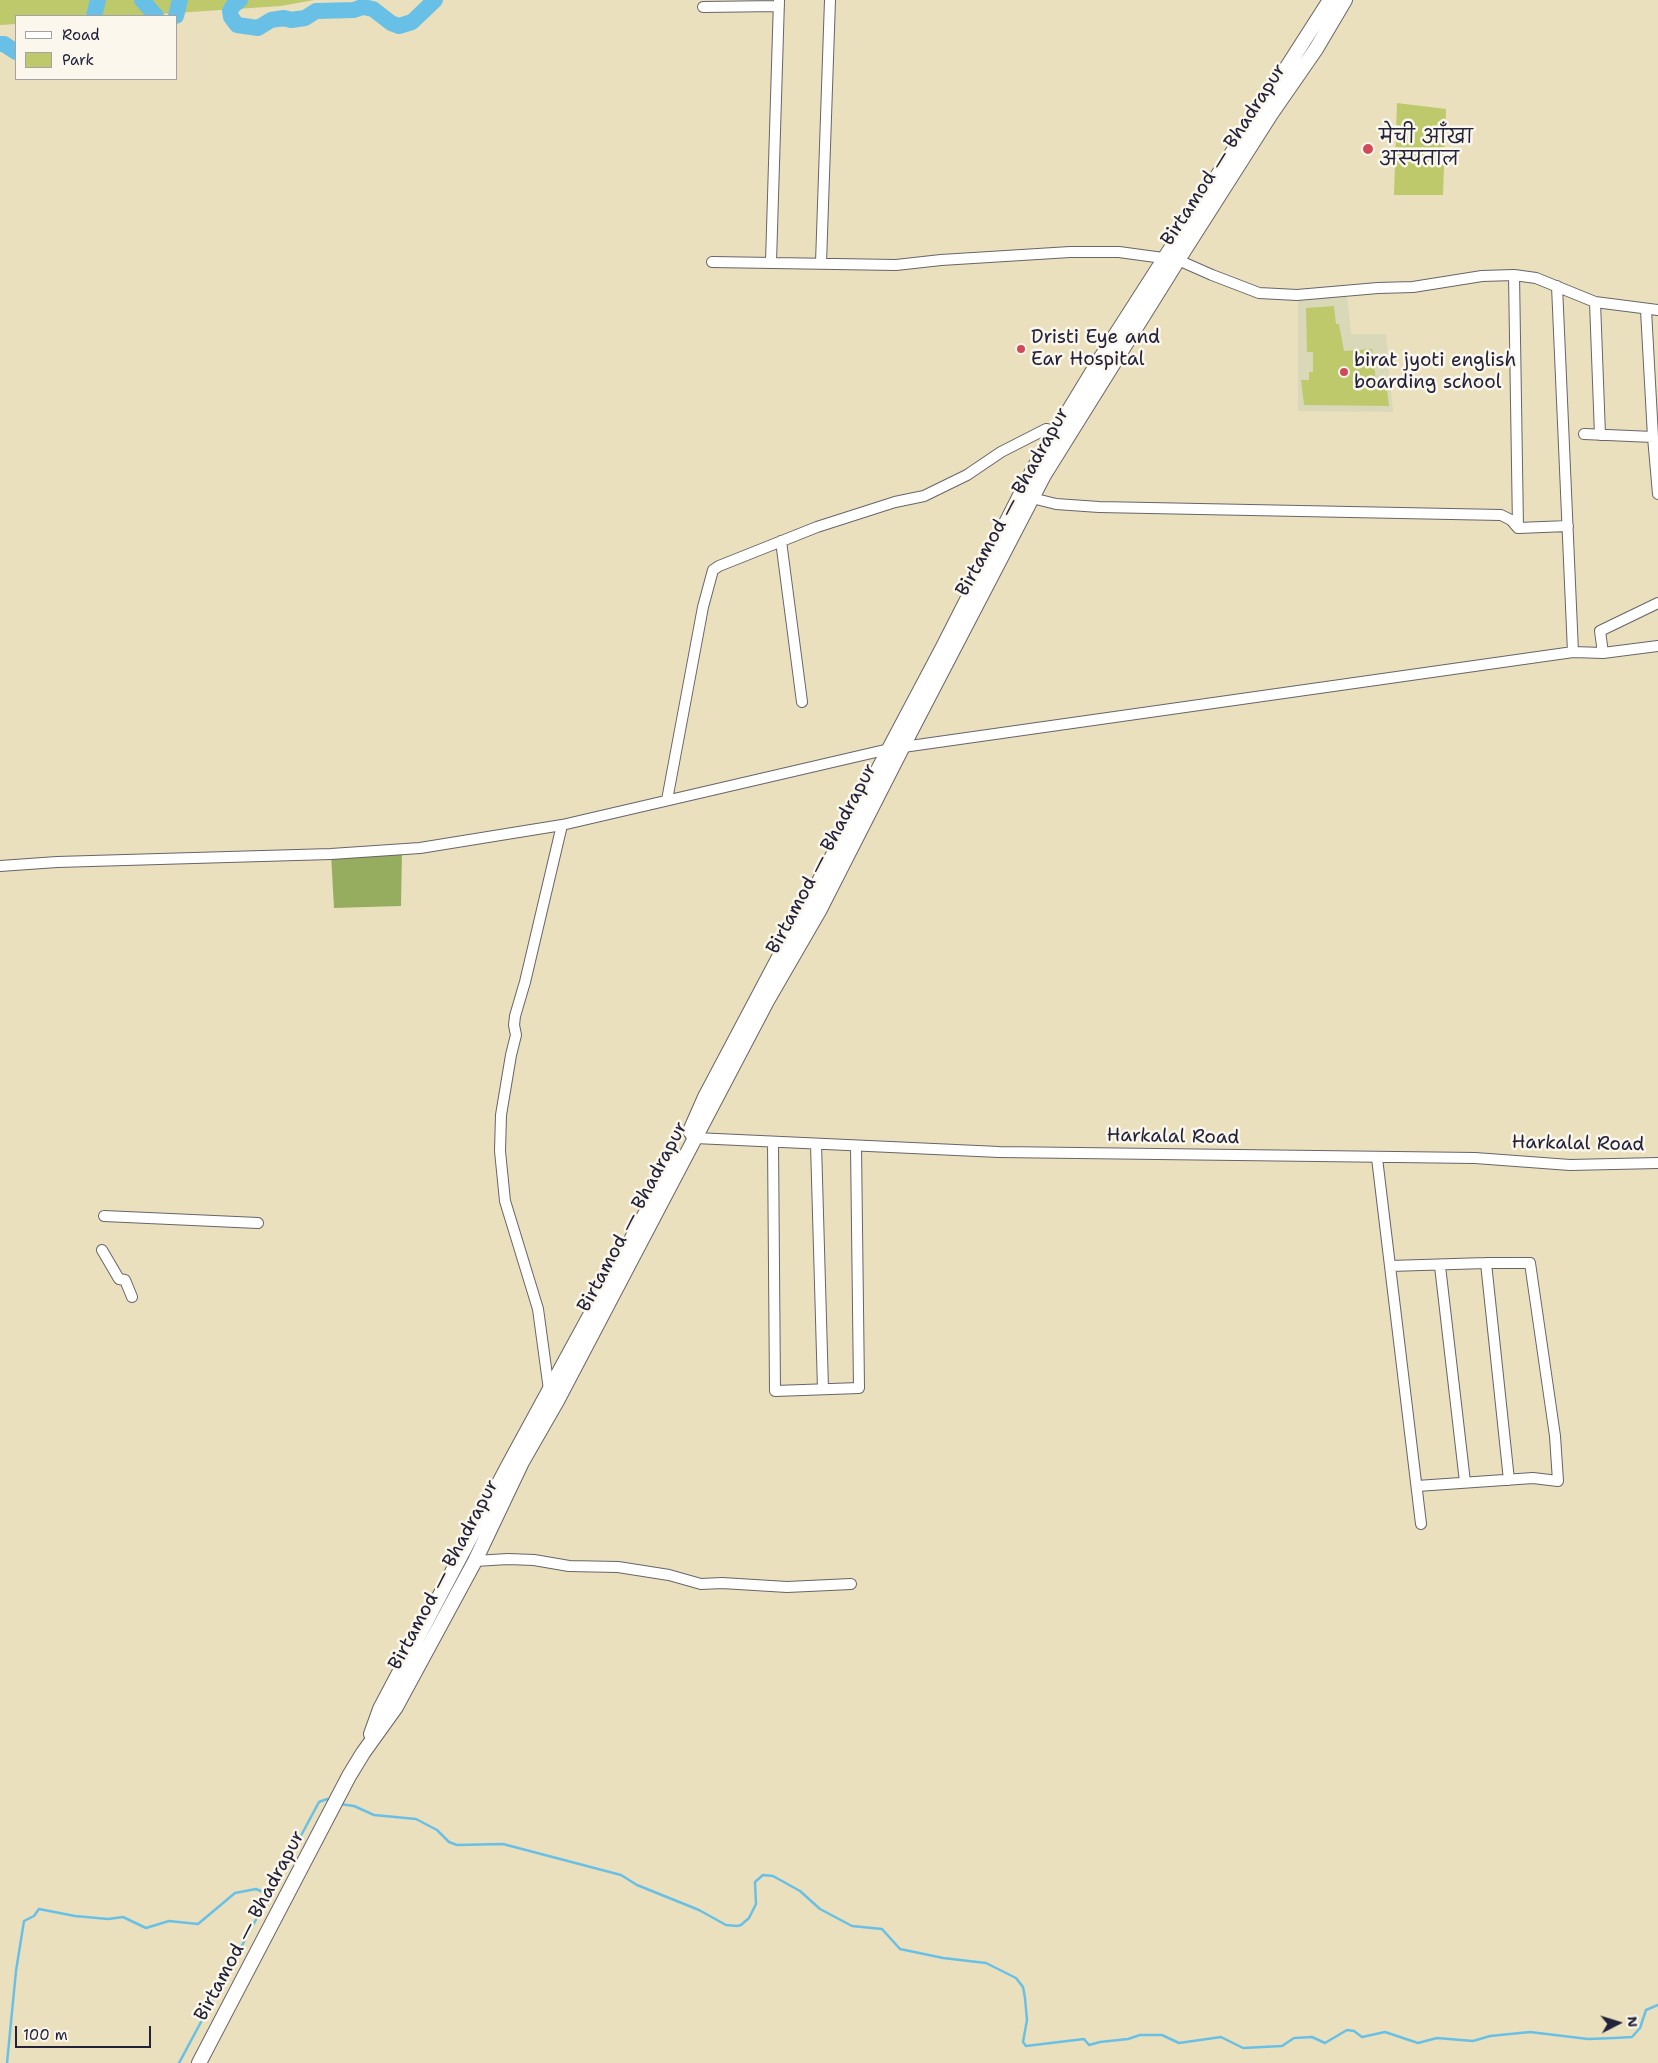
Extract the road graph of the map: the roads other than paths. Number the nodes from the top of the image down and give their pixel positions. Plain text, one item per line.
1 (830, 0) edge
2 (1330, 0) edge
3 (1345, 0) edge
4 (738, 3) edge
5 (779, 3) edge
6 (703, 7) dead end
7 (1267, 110) junction
8 (1171, 259) junction
9 (712, 262) dead end
10 (771, 262) junction
11 (820, 263) junction
12 (1514, 275) junction
13 (1557, 286) junction
14 (1594, 302) junction
15 (1646, 310) junction
16 (1658, 310) edge
17 (1075, 413) junction
18 (1057, 431) junction
19 (1584, 434) dead end
20 (1600, 435) junction
21 (1653, 437) junction
22 (1658, 494) edge
23 (1032, 498) junction
24 (1568, 526) junction
25 (1518, 528) junction
26 (780, 541) junction
27 (1658, 603) edge
28 (1658, 646) edge
29 (1573, 652) junction
30 (1603, 653) junction
31 (802, 702) dead end
32 (896, 748) junction
33 (667, 800) junction
34 (562, 825) junction
35 (0, 866) edge
36 (691, 1136) junction
37 (773, 1142) junction
38 (816, 1144) junction
39 (856, 1146) junction
40 (1377, 1158) junction
41 (1658, 1163) edge
42 (104, 1216) dead end
43 (258, 1223) dead end
44 (102, 1250) dead end
45 (1486, 1263) junction
46 (1390, 1266) junction
47 (1440, 1266) junction
48 (132, 1297) dead end
49 (823, 1389) junction
50 (554, 1396) junction
51 (1509, 1480) junction
52 (1465, 1482) junction
53 (1417, 1486) junction
54 (1421, 1524) dead end
55 (475, 1561) junction
56 (851, 1584) dead end
57 (363, 1753) junction
58 (199, 2063) edge

1 - 11 street
2 - 7 main road, Birtamod — Bhadrapur
3 - 7 main road, Birtamod — Bhadrapur
4 - 5 street
4 - 6 street
5 - 10 street
7 - 8 main road, Birtamod — Bhadrapur
8 - 11 street
8 - 12 street
8 - 17 main road, Birtamod — Bhadrapur
9 - 10 street
10 - 11 street
12 - 13 street
12 - 25 street
13 - 14 street
13 - 24 street
14 - 15 street
14 - 20 street
15 - 16 street
15 - 21 street
17 - 18 main road, Birtamod — Bhadrapur
17 - 23 main road, Birtamod — Bhadrapur
18 - 26 street
18 - 32 main road, Birtamod — Bhadrapur
19 - 20 street
20 - 21 street
21 - 22 street
23 - 25 street
23 - 32 main road, Birtamod — Bhadrapur
24 - 25 street
24 - 29 street
26 - 31 street
26 - 33 street
27 - 30 street
28 - 30 street
29 - 30 street
29 - 32 street
32 - 33 street
32 - 36 main road, Birtamod — Bhadrapur
33 - 34 street
34 - 35 street
34 - 50 street
36 - 37 street, Harkalal Road
36 - 50 main road, Birtamod — Bhadrapur
37 - 38 street, Harkalal Road
37 - 49 street
38 - 39 street, Harkalal Road
38 - 49 street
39 - 40 street, Harkalal Road
39 - 49 street
40 - 41 street, Harkalal Road
40 - 46 street
42 - 43 street
44 - 48 street
45 - 47 street
45 - 51 street
45 - 51 street
46 - 47 street
46 - 53 street
47 - 52 street
50 - 55 main road, Birtamod — Bhadrapur
50 - 57 main road, Birtamod — Bhadrapur
51 - 52 street
52 - 53 street
53 - 54 street
55 - 56 street
55 - 57 main road, Birtamod — Bhadrapur
57 - 58 main road, Birtamod — Bhadrapur

